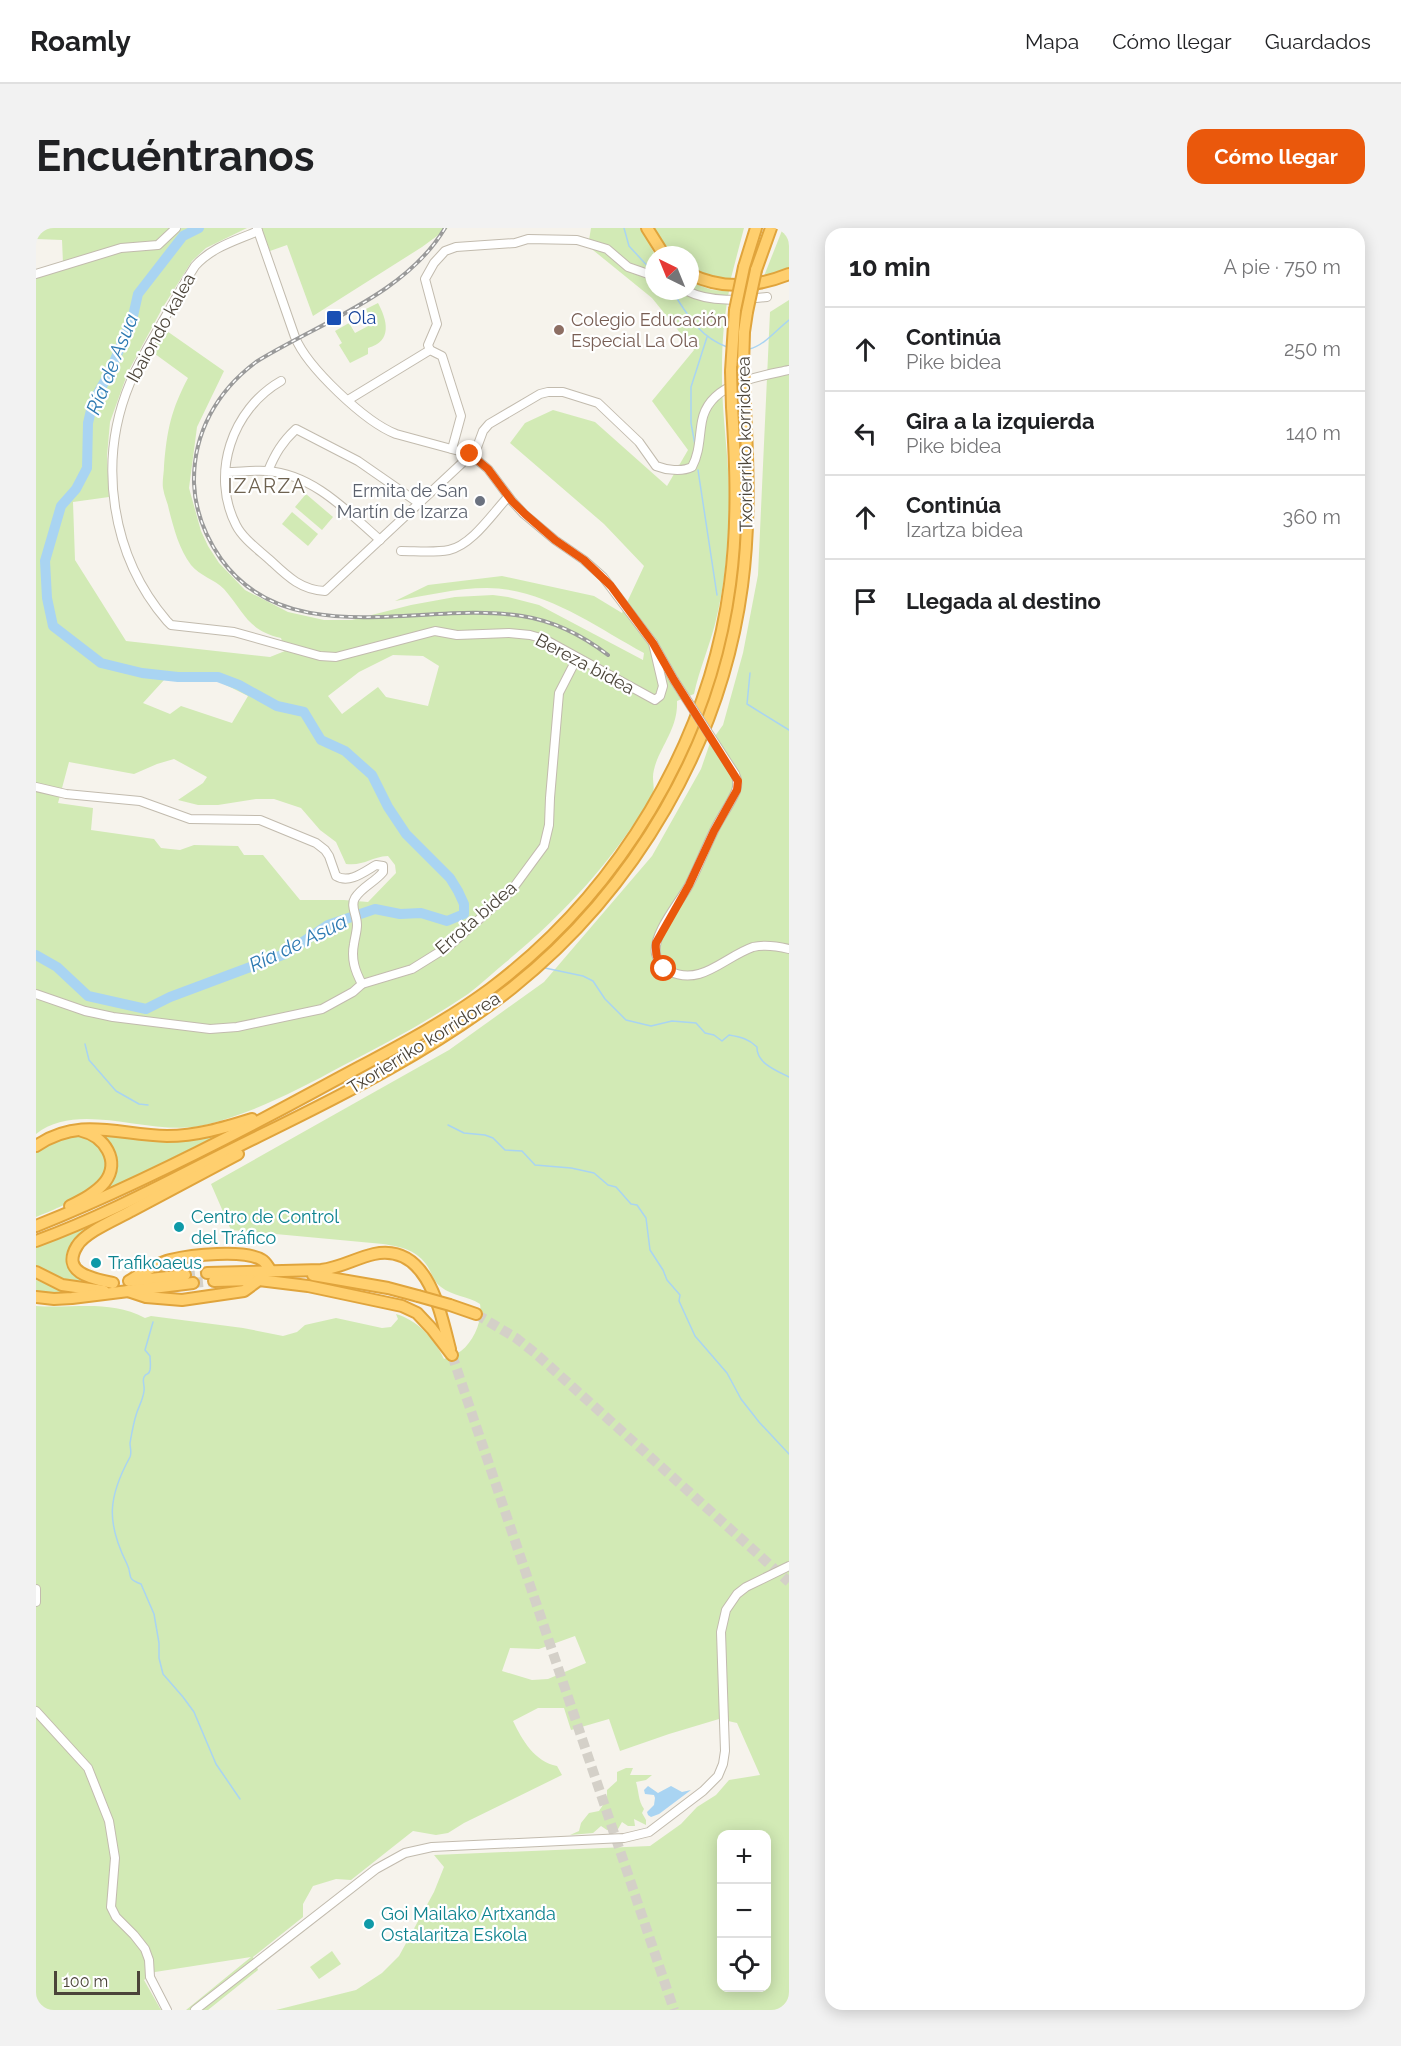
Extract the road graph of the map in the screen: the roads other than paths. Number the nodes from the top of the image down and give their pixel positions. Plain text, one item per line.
1 (176, 228) edge
2 (647, 228) edge
3 (756, 228) edge
4 (771, 228) edge
5 (257, 229) edge
6 (658, 246) edge
7 (645, 273) edge
8 (36, 274) edge
9 (789, 274) edge
10 (699, 277) edge
11 (699, 297) edge
12 (767, 297) dead end
13 (430, 350) junction
14 (789, 370) edge
15 (281, 381) dead end
16 (348, 400) junction
17 (452, 449) junction
18 (470, 454) junction
19 (268, 471) junction
20 (225, 472) junction
21 (508, 496) junction
22 (420, 504) junction
23 (380, 540) junction
24 (401, 551) dead end
25 (171, 625) joint
26 (653, 643) junction
27 (577, 658) junction
28 (36, 787) edge
29 (789, 949) edge
30 (362, 984) junction
31 (36, 994) edge
32 (273, 1114) junction
33 (292, 1120) junction
34 (72, 1130) junction
35 (36, 1146) edge
36 (36, 1225) edge
37 (36, 1241) edge
38 (270, 1271) junction
39 (36, 1272) edge
40 (312, 1275) junction
41 (189, 1279) tunnel mouth
42 (259, 1280) junction
43 (129, 1286) junction
44 (113, 1288) junction
45 (36, 1297) edge
46 (476, 1314) tunnel mouth
47 (789, 1566) edge
48 (36, 1589) edge
49 (36, 1602) edge
50 (36, 1711) edge
51 (167, 2010) edge
52 (195, 2010) edge

1 - 8 street
2 - 6 highway
3 - 32 highway, Txorierriko korridorea, bridge
4 - 33 highway, Txorierriko korridorea, bridge
5 - 16 street
5 - 25 street, Ibaiondo kalea
7 - 13 street
9 - 10 highway
11 - 12 street
13 - 16 street
13 - 17 street
14 - 18 street
15 - 20 street
16 - 17 street
17 - 18 street
18 - 21 street
18 - 22 street
19 - 20 street
19 - 22 street
19 - 23 street
20 - 23 street
21 - 24 street
21 - 26 street
22 - 23 street
25 - 27 street, Bereza bidea
26 - 27 street, Bereza bidea
26 - 29 street, bridge
27 - 30 street, Errota bidea
28 - 30 street
30 - 31 street, Errota bidea
32 - 34 highway
32 - 36 highway, Txorierriko korridorea
33 - 37 highway, Txorierriko korridorea
33 - 44 highway
34 - 35 highway
34 - 36 highway
38 - 40 highway
38 - 42 highway
38 - 42 highway
38 - 43 highway
39 - 44 highway
40 - 42 highway
40 - 46 highway, bridge
41 - 43 highway
42 - 43 highway
43 - 44 highway
44 - 45 highway
47 - 52 street
48 - 49 street
50 - 51 street

